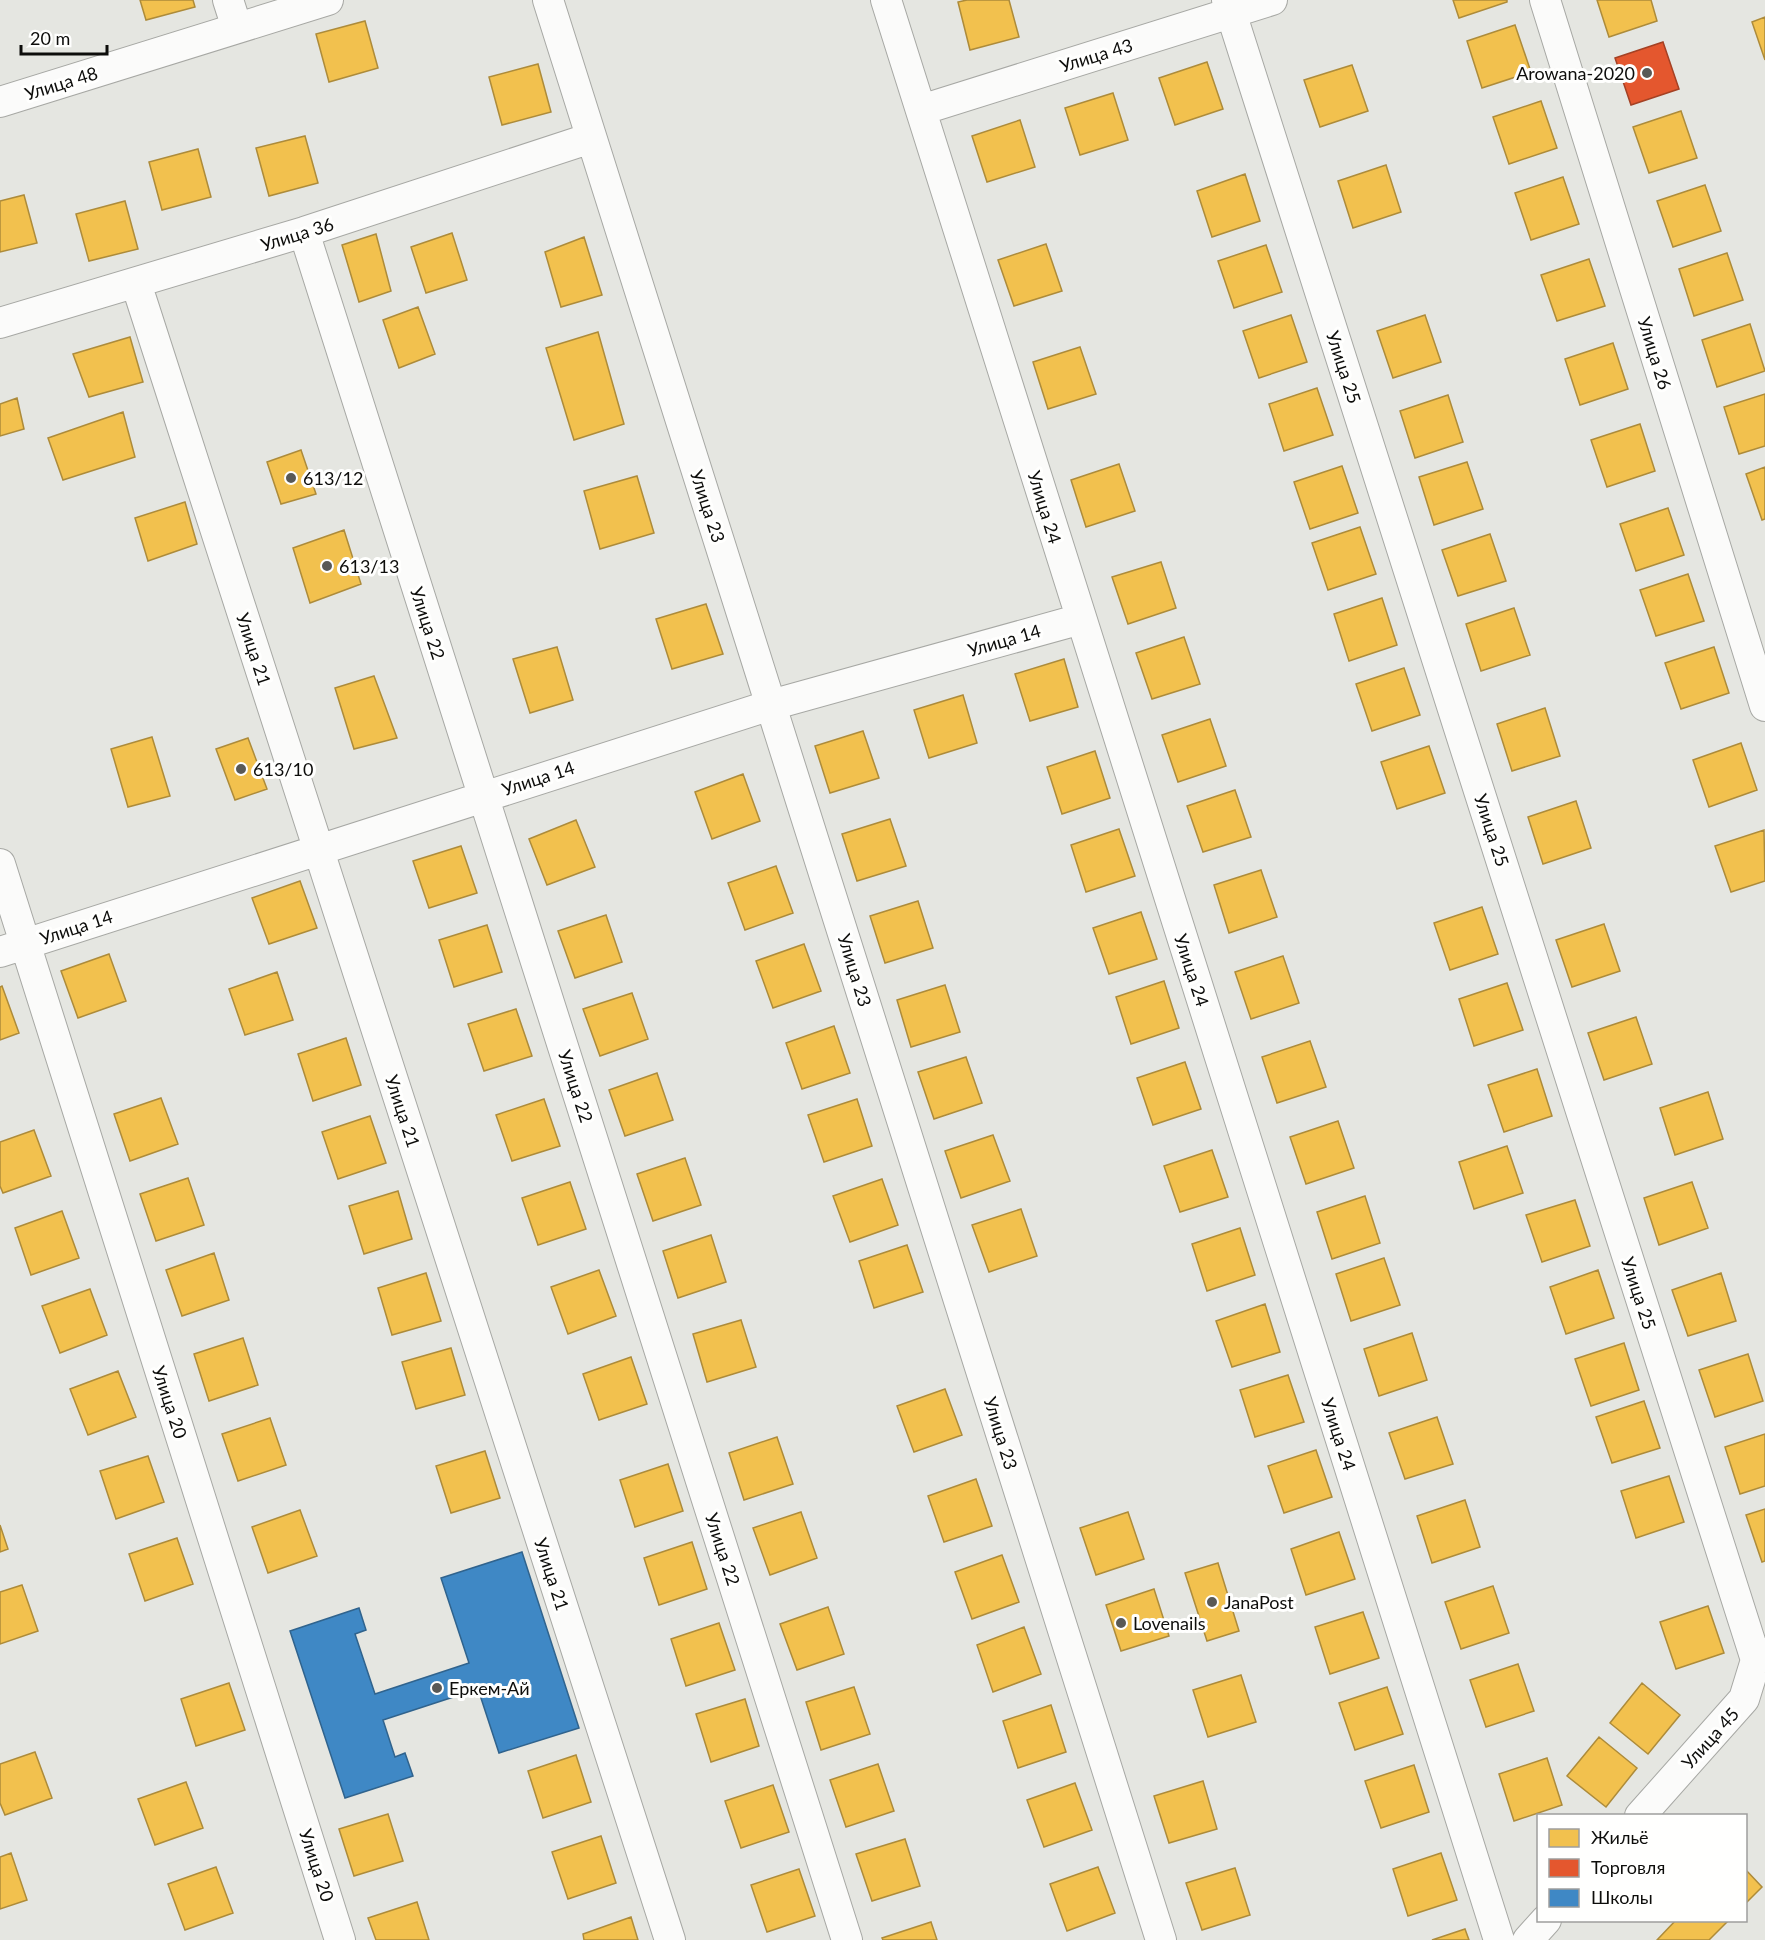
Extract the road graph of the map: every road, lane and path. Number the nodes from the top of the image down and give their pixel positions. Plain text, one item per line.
1 (228, 0) edge
2 (328, 0) edge
3 (548, 0) edge
4 (886, 0) edge
5 (1272, 0) edge
6 (1545, 0) edge
7 (1229, 7) edge
8 (237, 28) junction
9 (0, 102) edge
10 (921, 110) junction
11 (591, 138) junction
12 (304, 232) junction
13 (136, 283) junction
14 (0, 323) edge
15 (1081, 619) junction
16 (771, 705) junction
17 (1765, 706) edge
18 (483, 796) junction
19 (318, 849) junction
20 (0, 864) edge
21 (13, 948) edge
22 (1761, 1656) edge
23 (1641, 1814) edge
24 (1544, 1922) edge
25 (340, 1940) edge
26 (670, 1940) edge
27 (847, 1940) edge
28 (1161, 1940) edge
29 (1499, 1940) edge
30 (1528, 1940) edge

1 - 8 street
2 - 8 street, Улица 48
3 - 11 street, Улица 23
4 - 10 street, Улица 24
5 - 7 street, Улица 43
6 - 17 street, Улица 26
7 - 10 street, Улица 43
7 - 22 street, Улица 25
8 - 9 street, Улица 48
10 - 15 street, Улица 24
11 - 12 street, Улица 36
11 - 16 street, Улица 23
12 - 13 street, Улица 36
12 - 18 street, Улица 22
13 - 14 street, Улица 36
13 - 19 street, Улица 21
15 - 16 street, Улица 14
15 - 29 street, Улица 24
16 - 18 street, Улица 14
16 - 28 street, Улица 23
18 - 19 street, Улица 14
18 - 27 street, Улица 22
19 - 21 street, Улица 14
19 - 26 street, Улица 21
20 - 21 street, Улица 20
21 - 25 street, Улица 20
22 - 23 street, Улица 45
24 - 30 street

